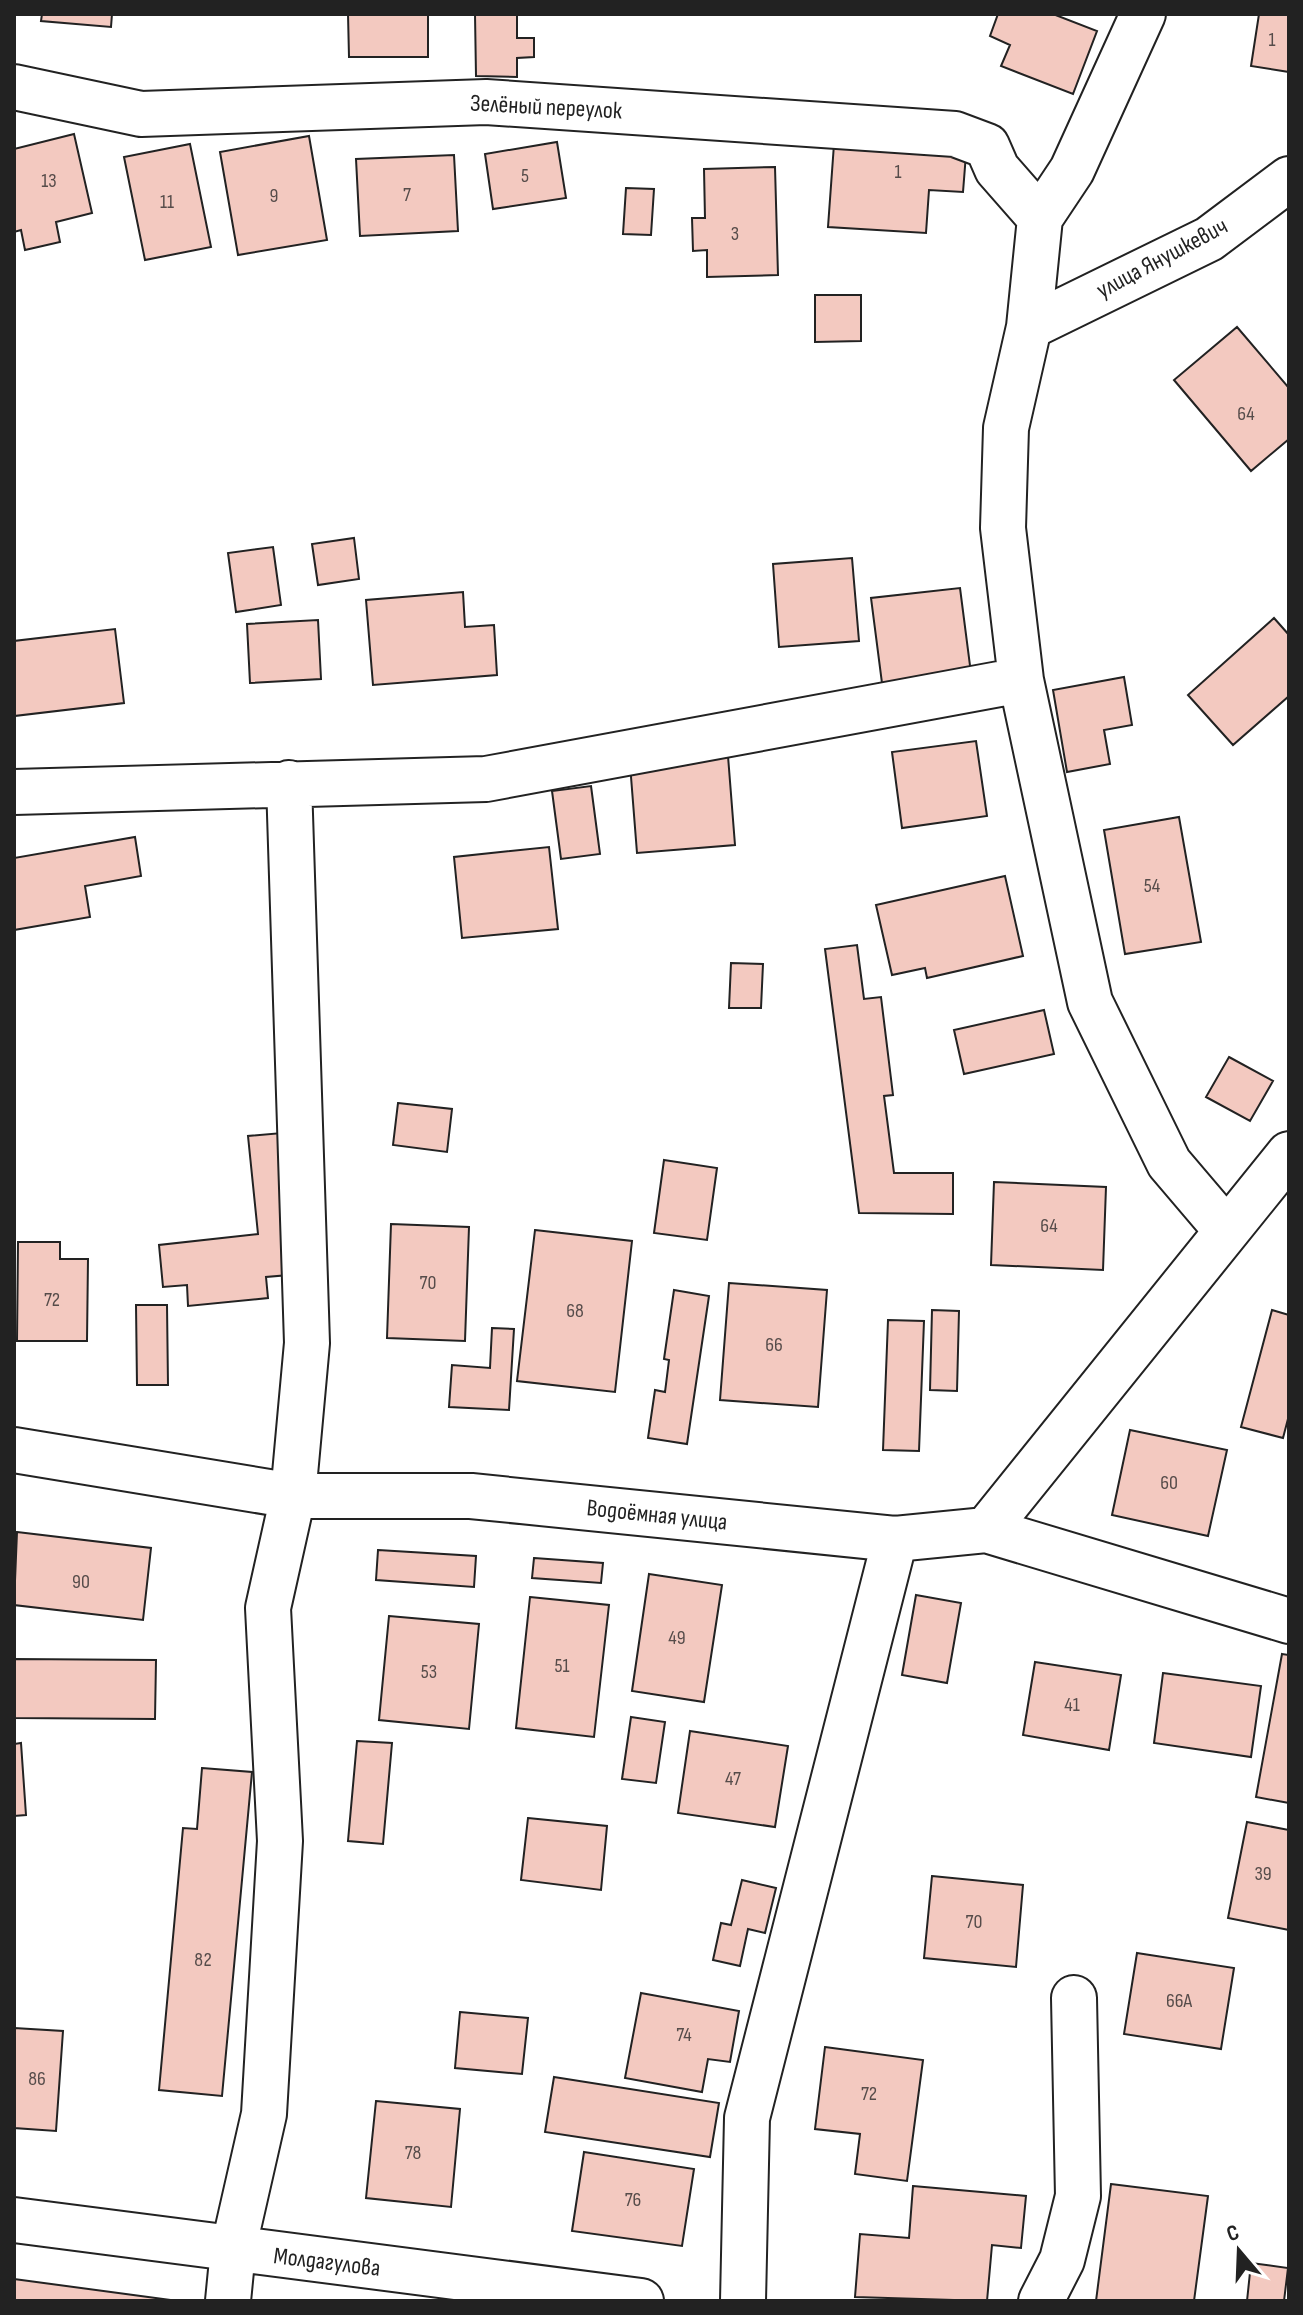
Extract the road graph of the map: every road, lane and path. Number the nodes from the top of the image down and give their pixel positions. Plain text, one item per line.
1 (1143, 14) edge
2 (14, 87) edge
3 (1289, 179) edge
4 (1040, 218) junction
5 (1029, 327) junction
6 (1021, 680) junction
7 (289, 783) junction
8 (14, 792) edge
9 (1289, 1154) edge
10 (1226, 1230) junction
11 (14, 1450) edge
12 (293, 1496) junction
13 (986, 1530) junction
14 (895, 1539) junction
15 (1289, 1621) edge
16 (1074, 1998) dead end
17 (14, 2220) edge
18 (233, 2250) junction
19 (228, 2301) edge
20 (641, 2301) edge
21 (743, 2301) edge
22 (1041, 2301) edge

1 - 4 street
2 - 4 street, Зелёный переулок
3 - 5 street, улица Янушкевич
4 - 5 street
5 - 6 street
6 - 7 street
6 - 10 street
7 - 8 street
7 - 12 street
9 - 10 street
10 - 13 street
11 - 12 street, Водоёмная улица
12 - 14 street, Водоёмная улица
12 - 18 street
13 - 14 street, Водоёмная улица
13 - 15 street, Водоёмная улица
14 - 21 street
16 - 22 street
17 - 18 street, Молдагулова
18 - 19 street
18 - 20 street, Молдагулова

